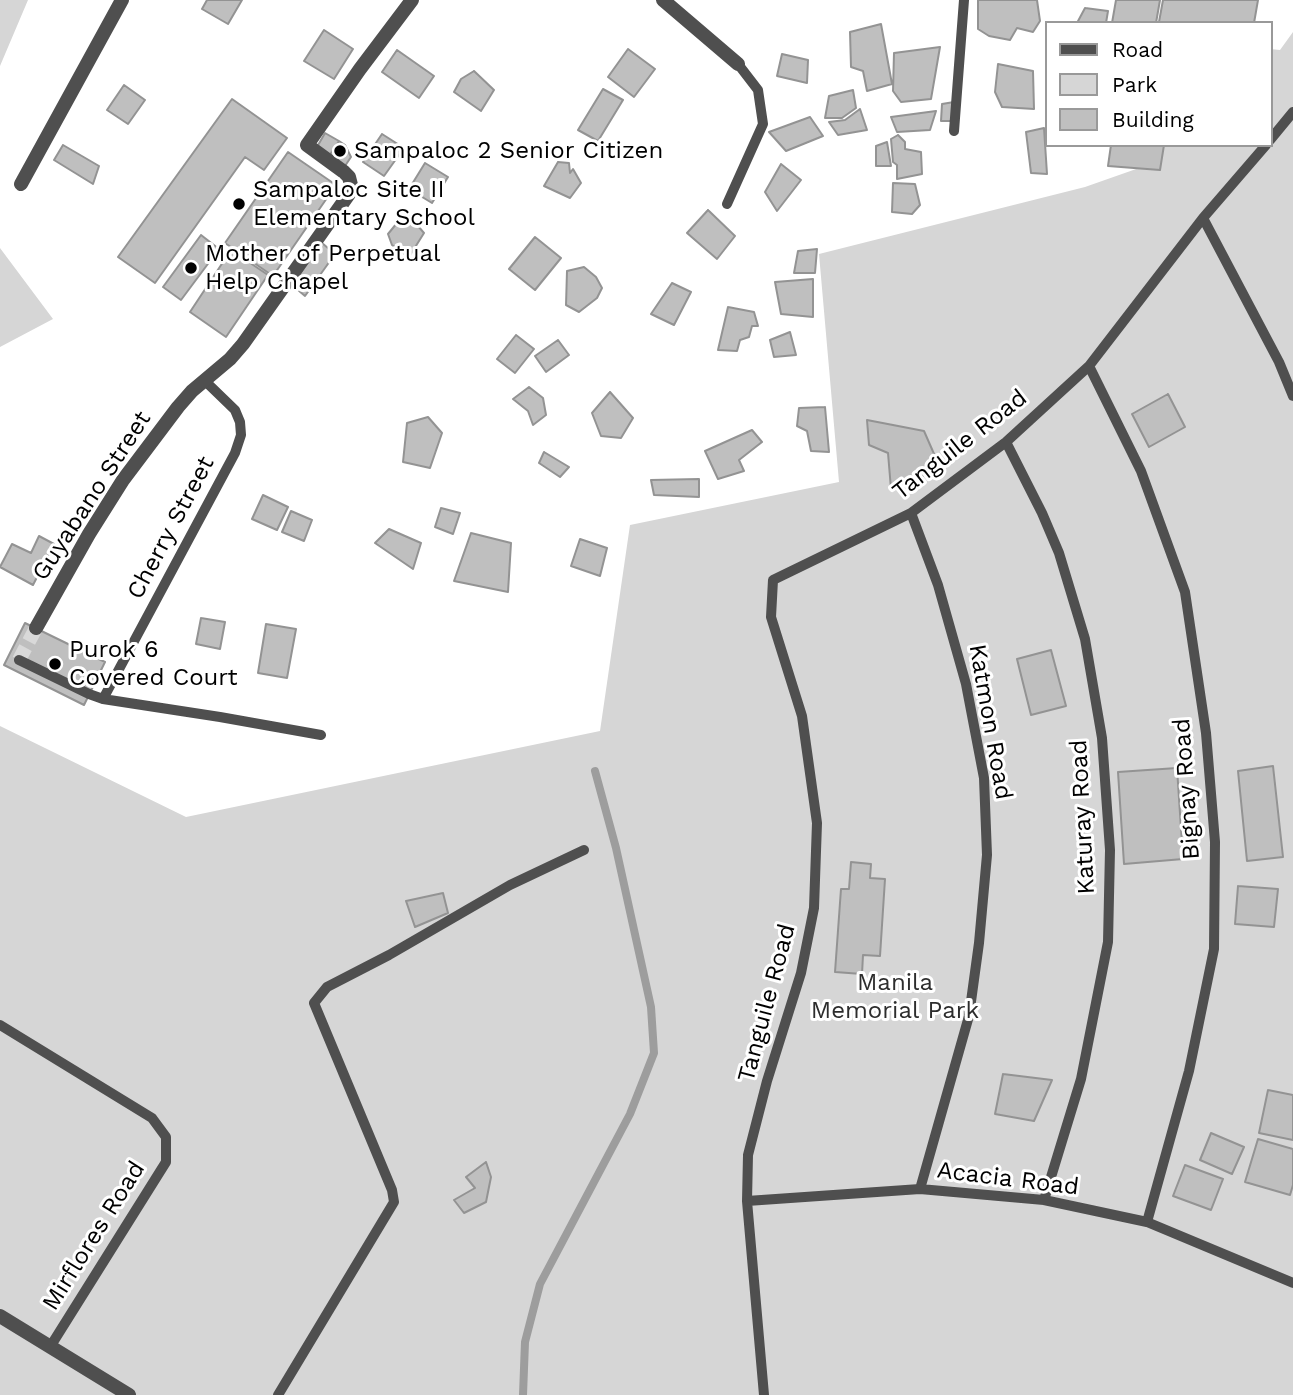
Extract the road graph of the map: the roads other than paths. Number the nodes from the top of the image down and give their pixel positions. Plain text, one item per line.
1 (122, 0) edge
2 (412, 0) edge
3 (663, 0) edge
4 (964, 0) edge
5 (738, 64) joint
6 (1291, 121) edge
7 (954, 131) dead end
8 (1272, 138) edge
9 (1264, 147) edge
10 (21, 184) dead end
11 (727, 204) dead end
12 (1203, 218) junction
13 (1089, 366) junction
14 (204, 380) junction
15 (1293, 396) edge
16 (1006, 442) junction
17 (911, 513) junction
18 (36, 628) tunnel mouth
19 (19, 660) dead end
20 (103, 699) junction
21 (321, 735) dead end
22 (584, 850) dead end
23 (0, 1025) edge
24 (920, 1189) junction
25 (747, 1200) junction
26 (1044, 1200) junction
27 (1147, 1222) junction
28 (1293, 1283) edge
29 (0, 1317) edge
30 (50, 1347) junction
31 (129, 1395) edge
32 (278, 1395) edge
33 (764, 1395) edge

1 - 10 street
2 - 14 street, Guyabano Street
3 - 5 street
4 - 7 lane
5 - 11 lane
6 - 8 lane
9 - 12 lane, Tanguile Road
12 - 13 lane, Tanguile Road
12 - 15 lane
13 - 16 lane, Tanguile Road
13 - 27 lane, Bignay Road
14 - 18 street, Guyabano Street
14 - 20 lane, Cherry Street
16 - 17 lane, Tanguile Road
16 - 26 lane, Katuray Road
17 - 24 lane, Katmon Road
17 - 25 lane, Tanguile Road
19 - 20 lane
20 - 21 lane
22 - 32 lane
23 - 30 lane, Mirflores Road
24 - 25 lane, Acacia Road
24 - 26 lane, Acacia Road
25 - 33 lane, Tanguile Road
26 - 27 lane, Acacia Road
27 - 28 lane, Acacia Road
29 - 30 street
30 - 31 street

